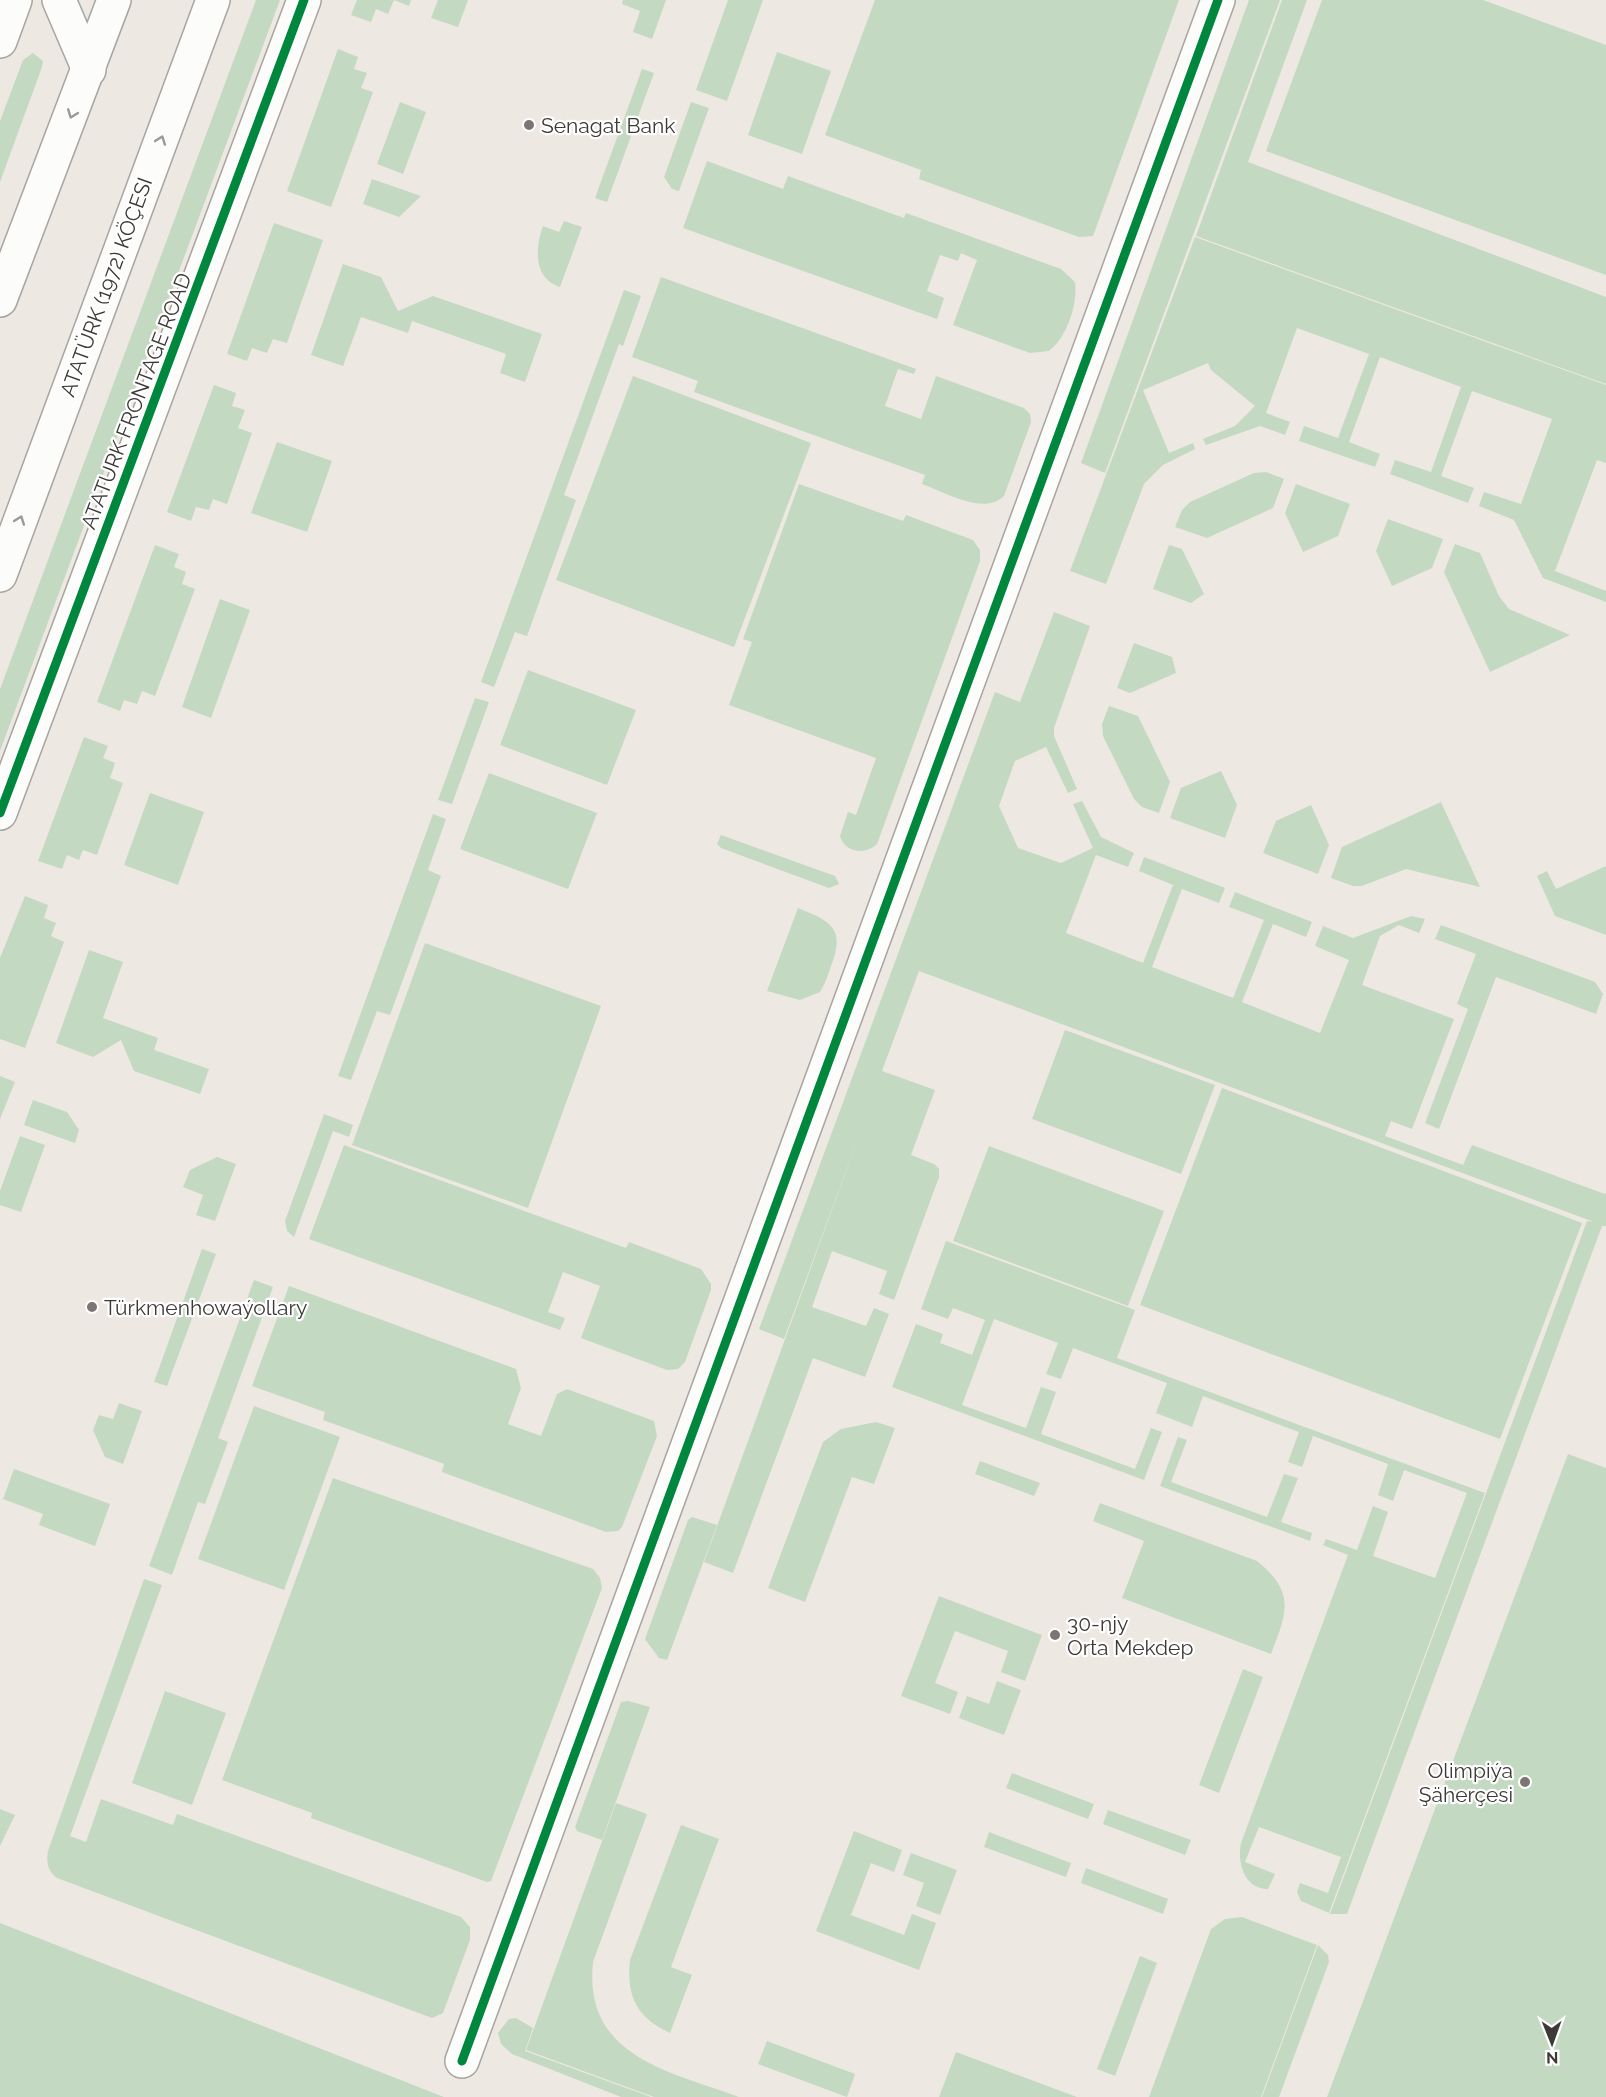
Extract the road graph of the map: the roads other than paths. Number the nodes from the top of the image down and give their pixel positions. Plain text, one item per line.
1 (15, 0) edge
2 (59, 0) edge
3 (114, 0) edge
4 (213, 0) edge
5 (304, 0) edge
6 (1218, 0) edge
7 (0, 41) edge
8 (88, 70) junction
9 (0, 300) edge
10 (0, 575) edge
11 (0, 813) edge
12 (462, 2061) dead end

1 - 7 street
2 - 8 street
3 - 8 street
10 -> 4 street, ATATÜRK (1972) KÖÇESI
5 - 11 street, ATATURK FRONTAGE ROAD
6 - 12 street
8 -> 9 street

